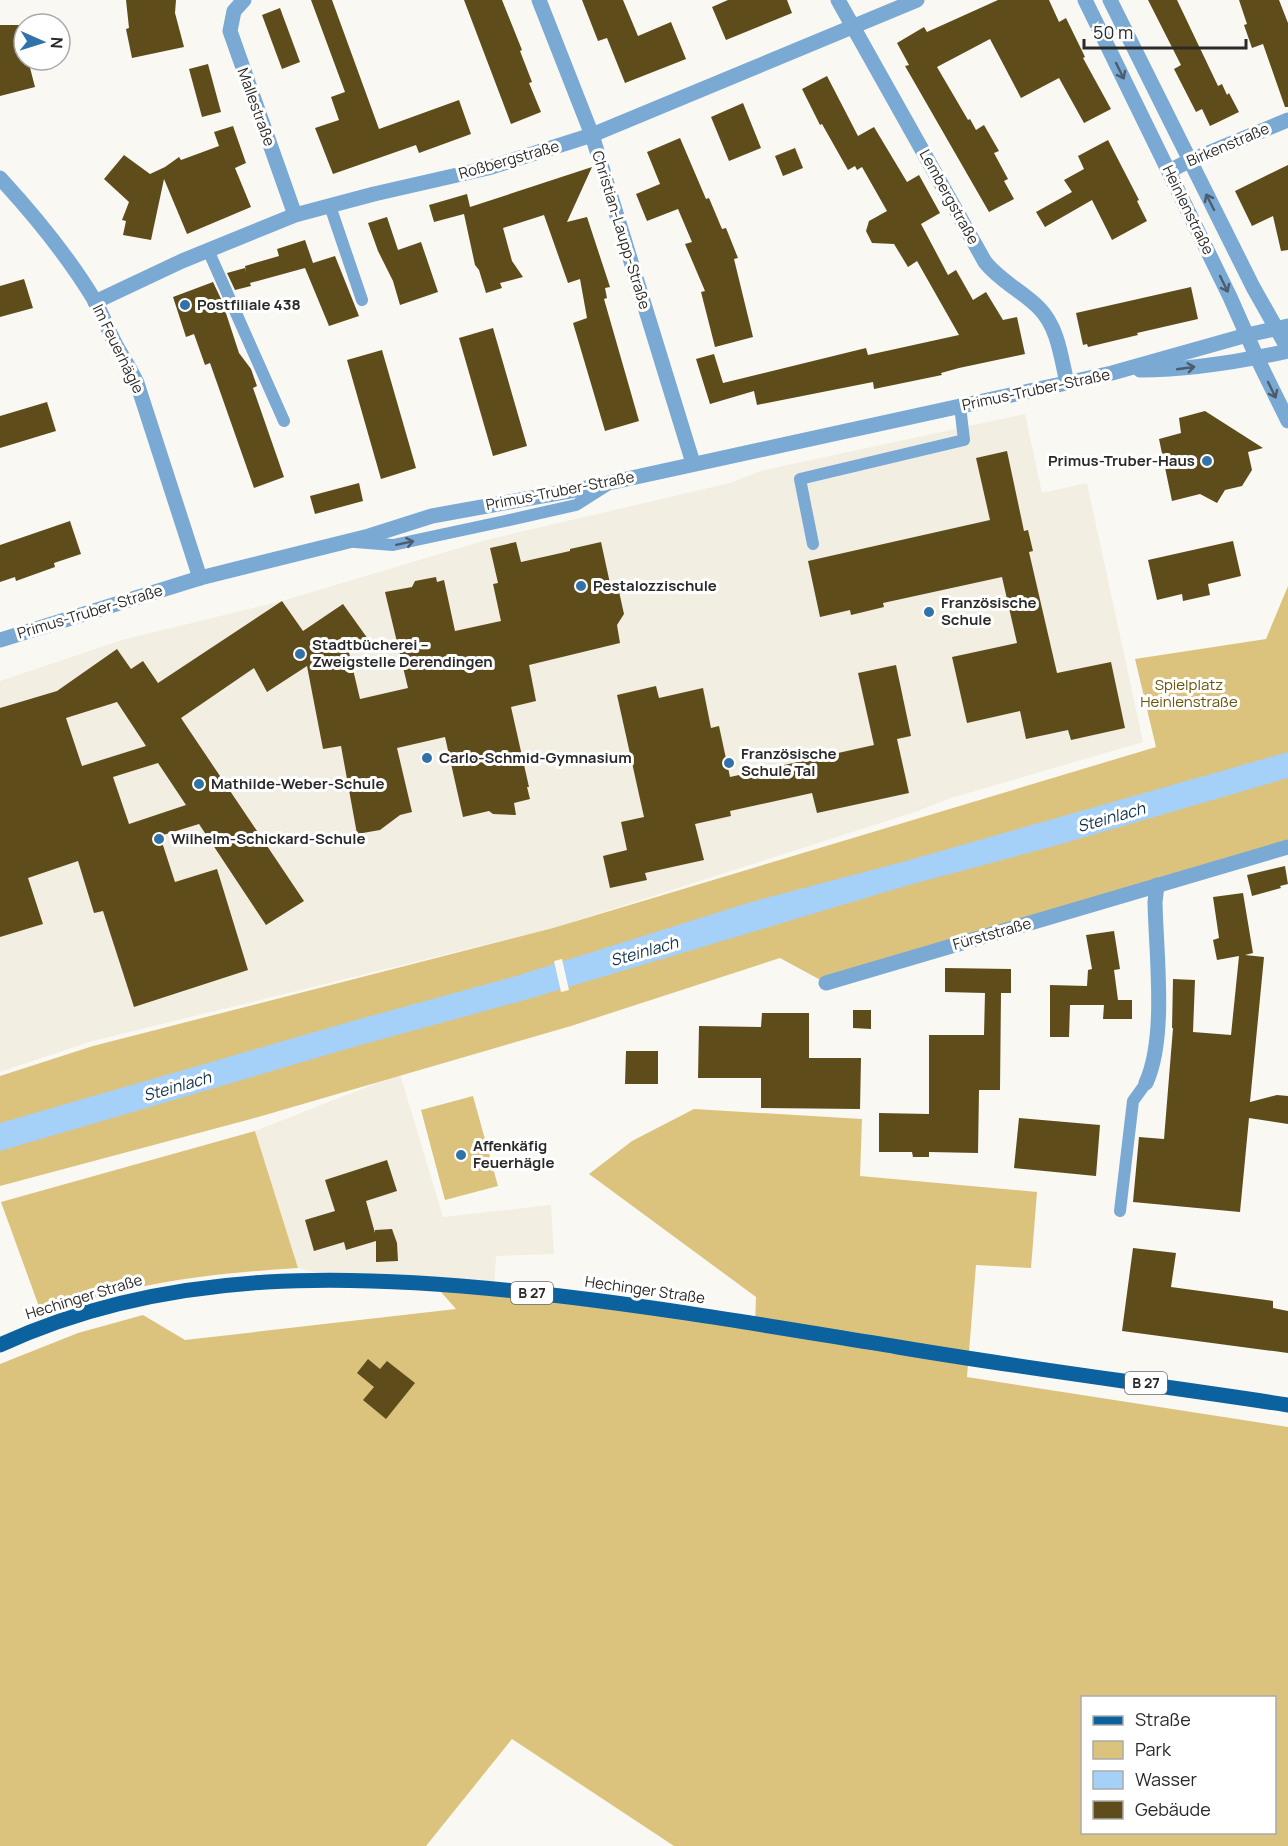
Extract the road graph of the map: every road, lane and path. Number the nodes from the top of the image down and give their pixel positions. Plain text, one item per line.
1 (244, 0) edge
2 (539, 0) edge
3 (838, 0) edge
4 (917, 0) edge
5 (1085, 0) edge
6 (1110, 0) edge
7 (854, 28) junction
8 (1288, 120) edge
9 (592, 135) junction
10 (1189, 161) junction
11 (1169, 171) junction
12 (0, 178) edge
13 (330, 206) junction
14 (295, 215) junction
15 (208, 250) junction
16 (362, 300) dead end
17 (95, 302) junction
18 (1282, 327) edge
19 (1247, 335) junction
20 (1288, 350) edge
21 (1257, 358) junction
22 (1128, 370) junction
23 (1067, 383) junction
24 (960, 406) junction
25 (284, 421) dead end
26 (1288, 421) edge
27 (693, 463) junction
28 (813, 544) dead end
29 (200, 578) junction
30 (0, 640) edge
31 (1288, 847) edge
32 (1157, 885) junction
33 (826, 983) dead end
34 (1146, 1083) joint
35 (1120, 1211) dead end
36 (0, 1345) edge
37 (1288, 1405) edge

1 - 14 street, Mallestraße
2 - 9 street, Christian-Laupp-Straße
3 - 7 street, Lembergstraße
4 - 7 street, Roßbergstraße
5 -> 11 street, Heinlenstraße
6 - 10 street, Heinlenstraße
7 - 9 street, Roßbergstraße
7 - 23 street, Lembergstraße
8 - 10 street, Birkenstraße
9 - 13 street, Roßbergstraße
9 - 27 street, Christian-Laupp-Straße
10 - 11 street, Birkenstraße
18 -> 10 street, Heinlenstraße
11 -> 19 street, Heinlenstraße
12 - 17 street, Im Feuerhägle
13 - 14 street, Roßbergstraße
13 - 16 lane
14 - 15 street, Roßbergstraße
15 - 17 street, Roßbergstraße
15 - 25 lane
17 - 29 street, Im Feuerhägle
18 - 19 street, Primus-Truber-Straße
18 - 20 street, Heinlenstraße
19 - 21 street, Heinlenstraße
19 - 22 street, Primus-Truber-Straße
20 - 21 street, Primus-Truber-Straße
22 -> 21 street, Primus-Truber-Straße
21 -> 26 street, Heinlenstraße
22 - 23 street, Primus-Truber-Straße
23 - 24 street, Primus-Truber-Straße
24 - 27 street, Primus-Truber-Straße
24 - 28 lane
27 - 29 street, Primus-Truber-Straße
29 - 30 street, Primus-Truber-Straße
31 - 32 street, Fürststraße
32 - 33 street, Fürststraße
32 - 34 street
34 - 35 lane
36 - 37 main road, Hechinger Straße / B 27

